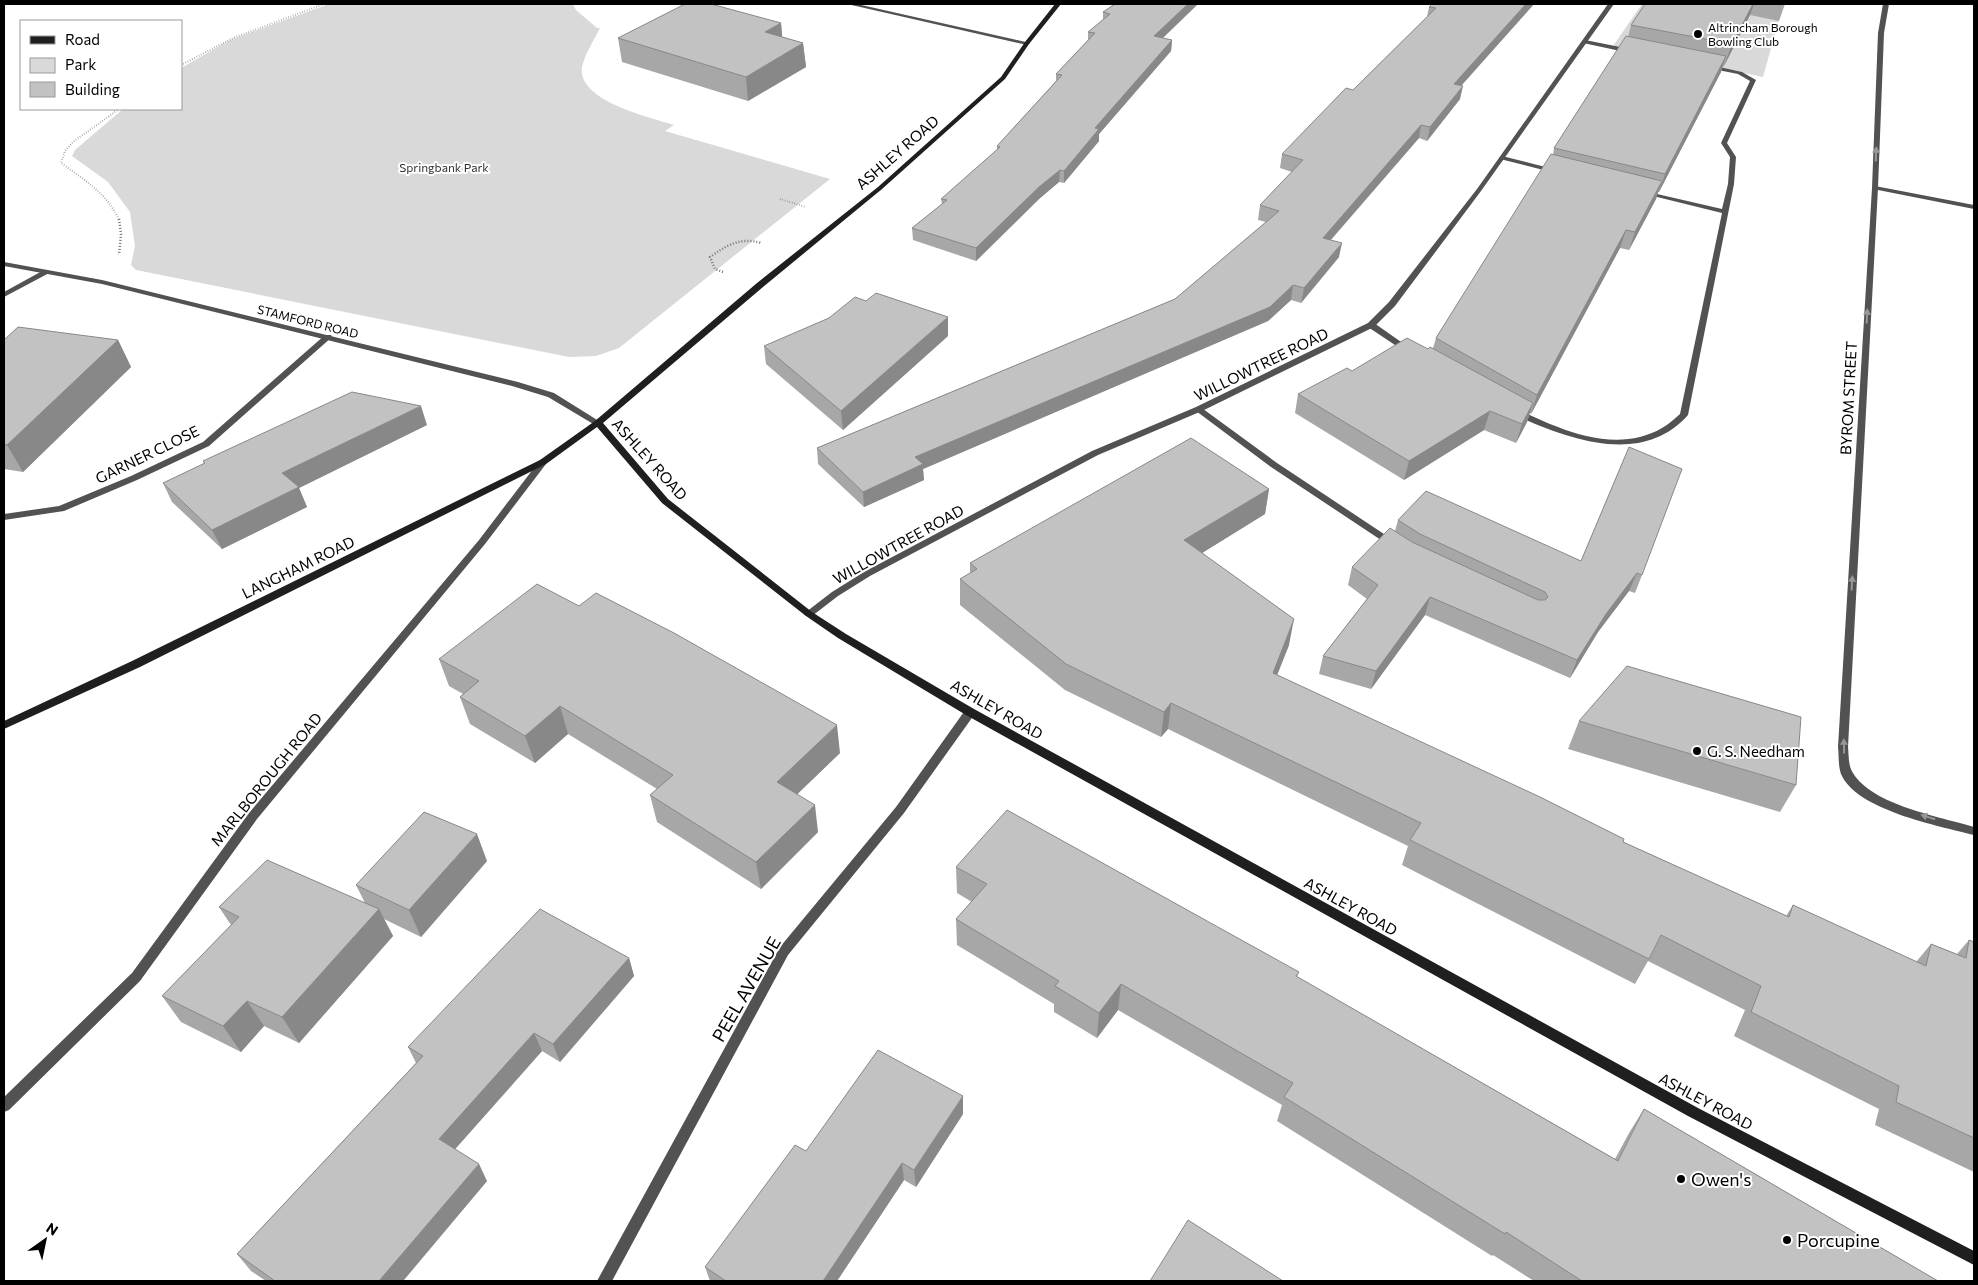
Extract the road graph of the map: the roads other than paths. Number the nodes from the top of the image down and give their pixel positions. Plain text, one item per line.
1 (850, 4) edge
2 (1058, 4) edge
3 (1610, 4) edge
4 (1886, 4) edge
5 (1585, 42) junction
6 (1027, 43) junction
7 (1643, 54) edge
8 (1701, 65) edge
9 (1502, 158) junction
10 (1567, 174) edge
11 (1875, 188) junction
12 (1632, 190) edge
13 (1974, 207) edge
14 (1726, 212) junction
15 (4, 264) edge
16 (47, 272) junction
17 (4, 295) edge
18 (1371, 325) junction
19 (328, 337) junction
20 (1420, 356) edge
21 (1508, 408) edge
22 (1199, 409) junction
23 (598, 423) junction
24 (543, 462) junction
25 (4, 517) edge
26 (1403, 550) edge
27 (809, 614) junction
28 (970, 712) junction
29 (4, 725) edge
30 (1974, 831) edge
31 (4, 1106) edge
32 (1974, 1258) edge
33 (604, 1281) edge

1 - 6 street
2 - 6 main road, ASHLEY ROAD
3 - 5 street, WILLOWTREE ROAD
11 -> 4 street, BYROM STREET
5 - 7 street
5 - 9 street, WILLOWTREE ROAD
6 - 23 main road, ASHLEY ROAD
8 - 14 street
9 - 10 street
9 - 18 street, WILLOWTREE ROAD
11 - 13 street
30 -> 11 street, BYROM STREET
12 - 14 street
14 - 21 street
15 - 16 street, STAMFORD ROAD
16 - 17 street
16 - 19 street, STAMFORD ROAD
18 - 20 street
18 - 22 street, WILLOWTREE ROAD
19 - 23 street, STAMFORD ROAD
19 - 25 street, GARNER CLOSE
22 - 26 street
22 - 27 street, WILLOWTREE ROAD
23 - 24 main road, LANGHAM ROAD
23 - 27 main road, ASHLEY ROAD
24 - 29 main road, LANGHAM ROAD
24 - 31 street, MARLBOROUGH ROAD
27 - 28 main road, ASHLEY ROAD
28 - 32 main road, ASHLEY ROAD
28 - 33 street, PEEL AVENUE

